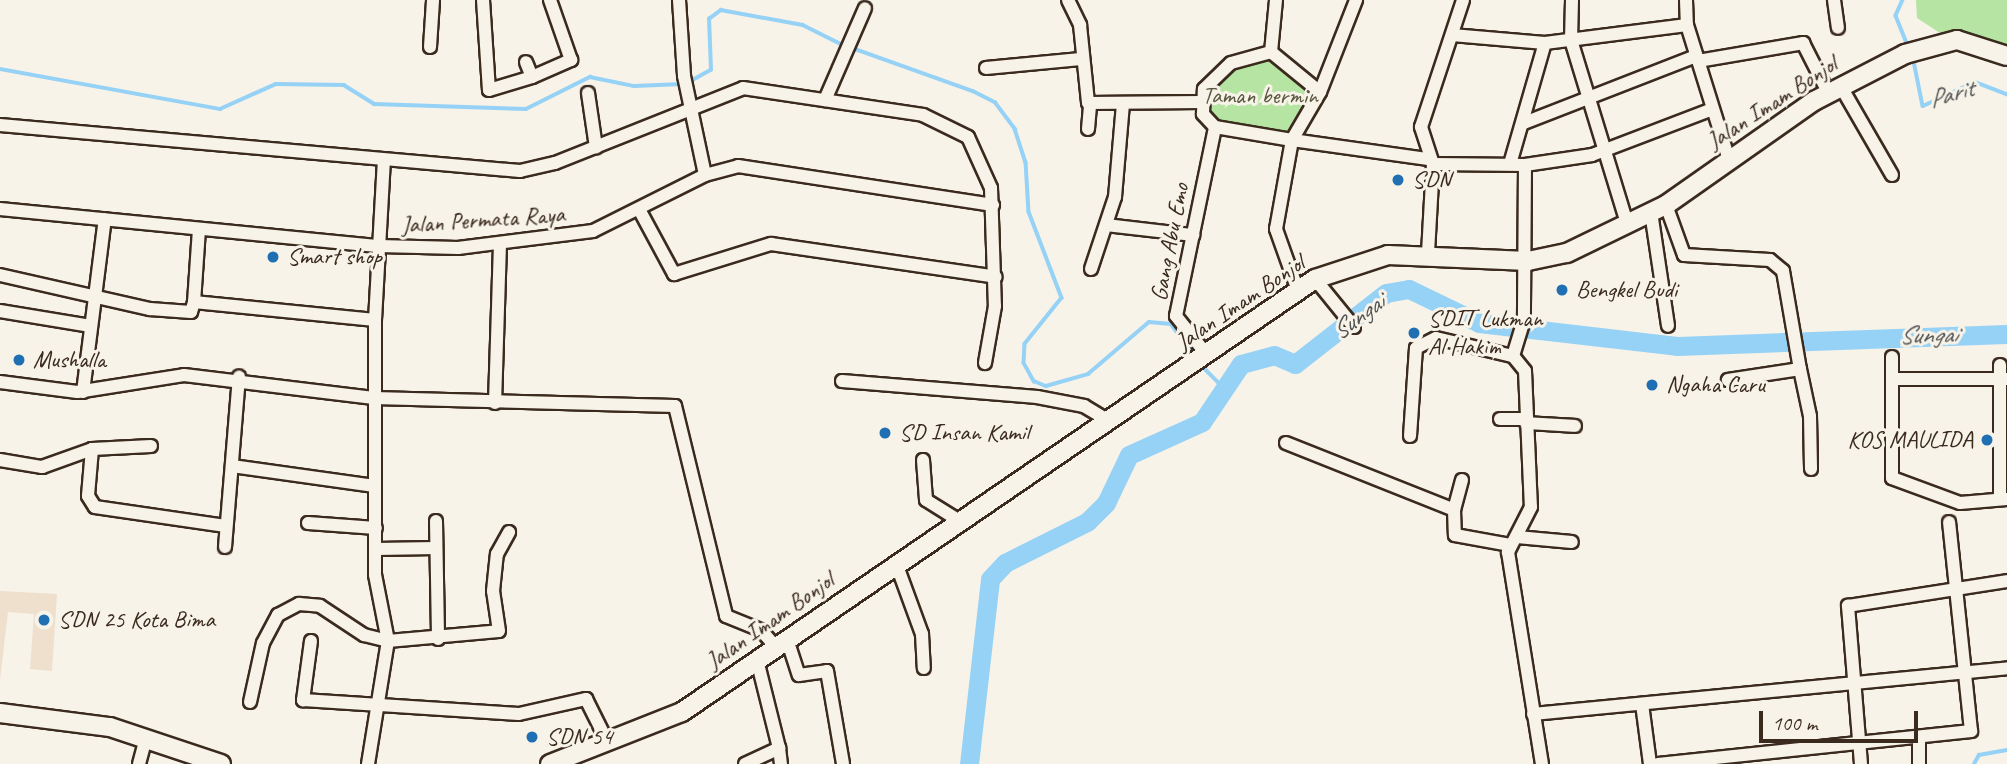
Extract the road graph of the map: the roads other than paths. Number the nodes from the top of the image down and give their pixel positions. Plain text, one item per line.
1 (433, 0) edge
2 (483, 0) edge
3 (550, 0) edge
4 (679, 0) edge
5 (1068, 0) edge
6 (1276, 0) edge
7 (1356, 0) edge
8 (1463, 0) edge
9 (1572, 0) edge
10 (1686, 0) edge
11 (1834, 0) edge
12 (865, 8) dead end
13 (1687, 26) junction
14 (1838, 28) dead end
15 (1452, 35) junction
16 (1571, 40) junction
17 (1545, 43) junction
18 (430, 47) dead end
19 (1271, 52) junction
20 (2007, 55) edge
21 (1697, 58) junction
22 (1081, 60) junction
23 (526, 62) dead end
24 (986, 68) dead end
25 (532, 77) junction
26 (1834, 89) junction
27 (1320, 92) junction
28 (589, 93) dead end
29 (1589, 97) junction
30 (825, 100) junction
31 (1202, 102) junction
32 (1123, 103) junction
33 (1090, 104) junction
34 (1710, 110) junction
35 (692, 111) junction
36 (1524, 122) junction
37 (0, 125) edge
38 (1215, 127) junction
39 (1088, 130) dead end
40 (1292, 140) junction
41 (596, 148) junction
42 (1606, 150) junction
43 (1729, 160) junction
44 (384, 161) junction
45 (1430, 161) junction
46 (1510, 164) junction
47 (1525, 165) junction
48 (705, 175) junction
49 (1892, 175) dead end
50 (993, 205) junction
51 (1659, 208) junction
52 (640, 211) junction
53 (1, 214) edge
54 (105, 219) junction
55 (1627, 223) junction
56 (1106, 225) junction
57 (199, 229) junction
58 (1193, 235) junction
59 (500, 244) junction
60 (379, 246) junction
61 (1428, 253) junction
62 (1528, 261) junction
63 (1091, 269) dead end
64 (0, 275) edge
65 (996, 277) junction
66 (1315, 279) junction
67 (1297, 288) junction
68 (95, 297) junction
69 (194, 302) junction
70 (0, 311) edge
71 (375, 320) junction
72 (91, 326) junction
73 (1668, 326) dead end
74 (1354, 327) dead end
75 (1513, 356) junction
76 (1892, 357) dead end
77 (1200, 360) junction
78 (985, 363) dead end
79 (2000, 365) dead end
80 (1800, 369) junction
81 (239, 377) junction
82 (1892, 379) junction
83 (2003, 379) edge
84 (1728, 380) dead end
85 (842, 381) dead end
86 (0, 382) edge
87 (83, 392) junction
88 (374, 398) junction
89 (495, 403) junction
90 (1106, 419) junction
91 (1500, 419) dead end
92 (1526, 421) junction
93 (1575, 426) dead end
94 (1410, 436) dead end
95 (1286, 443) dead end
96 (151, 446) dead end
97 (92, 449) junction
98 (0, 460) edge
99 (923, 460) dead end
100 (232, 466) junction
101 (1811, 469) dead end
102 (1462, 480) dead end
103 (375, 486) junction
104 (2003, 499) edge
105 (1454, 510) junction
106 (958, 520) junction
107 (436, 521) dead end
108 (1949, 522) dead end
109 (308, 523) dead end
110 (226, 526) junction
111 (376, 528) junction
112 (509, 532) dead end
113 (1514, 541) junction
114 (1572, 541) dead end
115 (225, 547) dead end
116 (436, 548) junction
117 (376, 549) junction
118 (896, 563) junction
119 (2007, 581) edge
120 (1959, 589) junction
121 (438, 639) junction
122 (311, 641) dead end
123 (388, 641) junction
124 (782, 643) junction
125 (757, 660) junction
126 (925, 668) dead end
127 (2007, 668) edge
128 (1969, 673) junction
129 (1854, 685) junction
130 (250, 702) dead end
131 (382, 704) junction
132 (1642, 704) junction
133 (0, 713) edge
134 (1533, 714) junction
135 (1919, 738) junction
136 (145, 741) junction
137 (608, 743) junction
138 (1858, 745) junction
139 (779, 748) junction
140 (200, 763) edge
141 (139, 764) edge
142 (221, 764) edge
143 (368, 764) edge
144 (550, 764) edge
145 (745, 764) edge
146 (781, 764) edge
147 (843, 764) edge
148 (1542, 764) edge
149 (1650, 764) edge
150 (1658, 764) edge
151 (1861, 764) edge
152 (1919, 764) edge

1 - 18 street
2 - 25 street
3 - 25 street
4 - 35 street
5 - 22 street
6 - 19 street
7 - 27 street
8 - 15 street
9 - 16 street
10 - 13 street
11 - 14 street
12 - 30 street
13 - 16 street
13 - 21 street
15 - 17 street
15 - 45 street
16 - 17 street
16 - 29 street
17 - 36 street
19 - 27 street
19 - 31 street
20 - 26 street, Jalan Imam Bonjol
21 - 26 street
21 - 29 street
21 - 34 street
22 - 24 street
22 - 33 street
23 - 25 street
26 - 43 street, Jalan Imam Bonjol
26 - 49 street
27 - 40 street
28 - 41 street
29 - 36 street
29 - 42 street
30 - 35 street
30 - 50 street
31 - 32 street
31 - 38 street
32 - 33 street
32 - 56 street
33 - 39 street
34 - 42 street
34 - 43 street
35 - 41 street
35 - 48 street
36 - 46 street
37 - 44 street
38 - 40 street
38 - 58 street, Gang Abu Emo
40 - 45 street
40 - 67 street
41 - 44 street
42 - 47 street
42 - 55 street
43 - 51 street, Jalan Imam Bonjol
44 - 60 street
45 - 46 street
45 - 61 street
46 - 47 street
47 - 62 street
48 - 50 street, Jalan Permata Raya
48 - 52 street, Jalan Permata Raya
50 - 65 street
51 - 55 street, Jalan Imam Bonjol
51 - 73 street
51 - 80 street
52 - 59 street, Jalan Permata Raya
52 - 65 street
53 - 54 street, Jalan Permata Raya
54 - 57 street, Jalan Permata Raya
54 - 68 street
55 - 62 street, Jalan Imam Bonjol
56 - 58 street
56 - 63 street
57 - 60 street, Jalan Permata Raya
57 - 69 street
58 - 77 street, Gang Abu Emo
59 - 60 street, Jalan Permata Raya
59 - 89 street
60 - 71 street
61 - 62 street, Jalan Imam Bonjol
61 - 66 street, Jalan Imam Bonjol
62 - 75 street
64 - 68 street
65 - 78 street
66 - 67 street, Jalan Imam Bonjol
66 - 74 street
67 - 77 street, Jalan Imam Bonjol
68 - 69 street
68 - 72 street
69 - 71 street
70 - 72 street
71 - 88 street
72 - 87 street
75 - 92 street
75 - 94 street
76 - 82 street
77 - 90 street, Jalan Imam Bonjol
79 - 83 street
80 - 84 street
80 - 101 street
81 - 87 street
81 - 88 street
81 - 100 street
82 - 83 street
82 - 104 street
83 - 104 street
85 - 90 street
86 - 87 street
88 - 89 street
88 - 103 street
89 - 124 street
90 - 106 street, Jalan Imam Bonjol
91 - 92 street
92 - 93 street
92 - 113 street
95 - 105 street
96 - 97 street
97 - 98 street
97 - 110 street
99 - 106 street
100 - 103 street
100 - 110 street
102 - 105 street
103 - 111 street
105 - 113 street
106 - 118 street, Jalan Imam Bonjol
107 - 116 street
108 - 120 street
109 - 111 street
110 - 115 street
111 - 117 street
112 - 121 street
113 - 114 street
113 - 134 street
116 - 117 street
116 - 121 street
117 - 123 street
118 - 124 street, Jalan Imam Bonjol
118 - 126 street
119 - 120 street
120 - 128 street
120 - 129 street
121 - 123 street
122 - 131 street
123 - 130 street
123 - 131 street
124 - 125 street, Jalan Imam Bonjol
124 - 147 street
125 - 137 street, Jalan Imam Bonjol
125 - 139 street
127 - 128 street
128 - 129 street
128 - 135 street
129 - 132 street
129 - 138 street
131 - 137 street
131 - 143 street
132 - 134 street
132 - 149 street
133 - 136 street
134 - 148 street
135 - 138 street
135 - 152 street
136 - 140 street
136 - 141 street
137 - 144 street, Jalan Imam Bonjol
138 - 150 street
138 - 151 street
139 - 145 street
139 - 146 street
140 - 142 street

